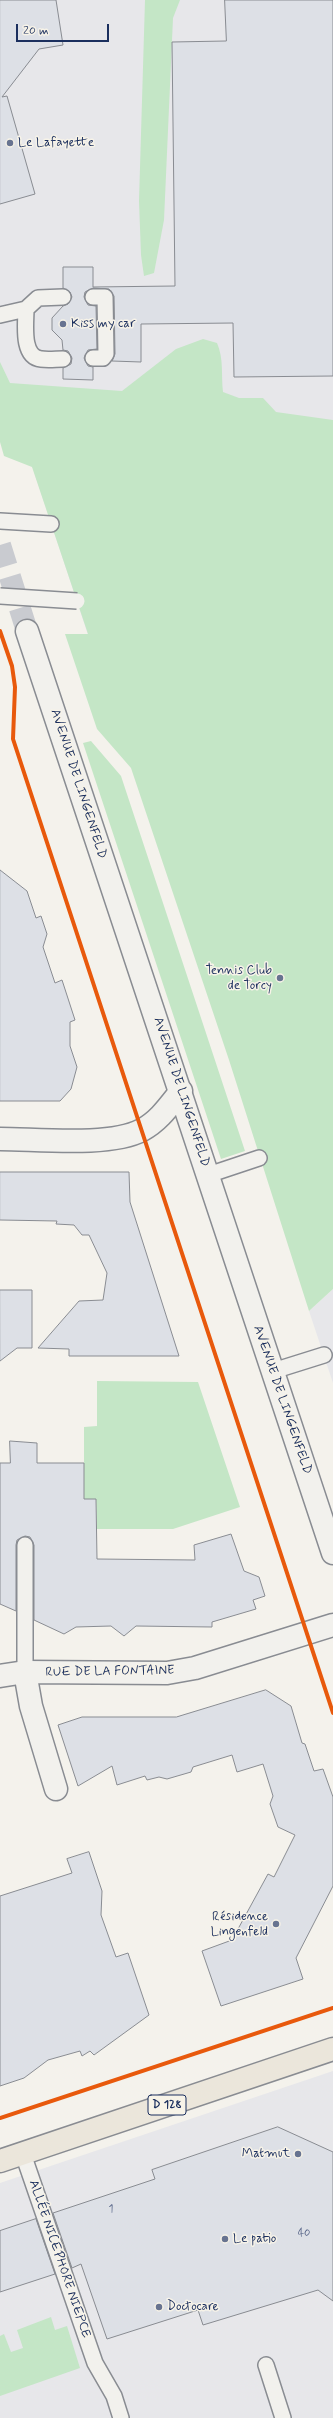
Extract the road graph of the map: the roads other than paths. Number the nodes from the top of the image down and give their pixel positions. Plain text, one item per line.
1 (63, 297) dead end
2 (99, 297) dead end
3 (26, 309) junction
4 (0, 315) edge
5 (100, 356) dead end
6 (63, 359) dead end
7 (0, 521) edge
8 (51, 524) dead end
9 (0, 596) edge
10 (77, 601) dead end
11 (27, 631) tunnel mouth
12 (181, 1091) junction
13 (0, 1139) edge
14 (259, 1158) dead end
15 (208, 1176) junction
16 (324, 1356) dead end
17 (273, 1371) junction
18 (25, 1545) dead end
19 (333, 1553) edge
20 (333, 1625) edge
21 (25, 1672) junction
22 (0, 1676) edge
23 (56, 1789) dead end
24 (329, 2054) edge
25 (22, 2154) junction
26 (0, 2161) edge
27 (266, 2365) dead end
28 (121, 2418) edge
29 (283, 2418) edge

1 - 3 lane
2 - 5 lane
3 - 4 lane
3 - 6 lane
7 - 8 lane
9 - 10 lane, bridge
11 - 12 street, AVENUE DE LINGENFELD
12 - 13 street
12 - 15 street, AVENUE DE LINGENFELD
14 - 15 lane
15 - 17 street, AVENUE DE LINGENFELD
16 - 17 lane
17 - 19 street, AVENUE DE LINGENFELD
18 - 21 lane
20 - 21 street, RUE DE LA FONTAINE
21 - 22 street, RUE DE LA FONTAINE
21 - 23 street
24 - 25 main road, D 128
25 - 26 main road, D 128
25 - 28 lane, ALLÉE NICEPHORE NIEPCE
27 - 29 lane

